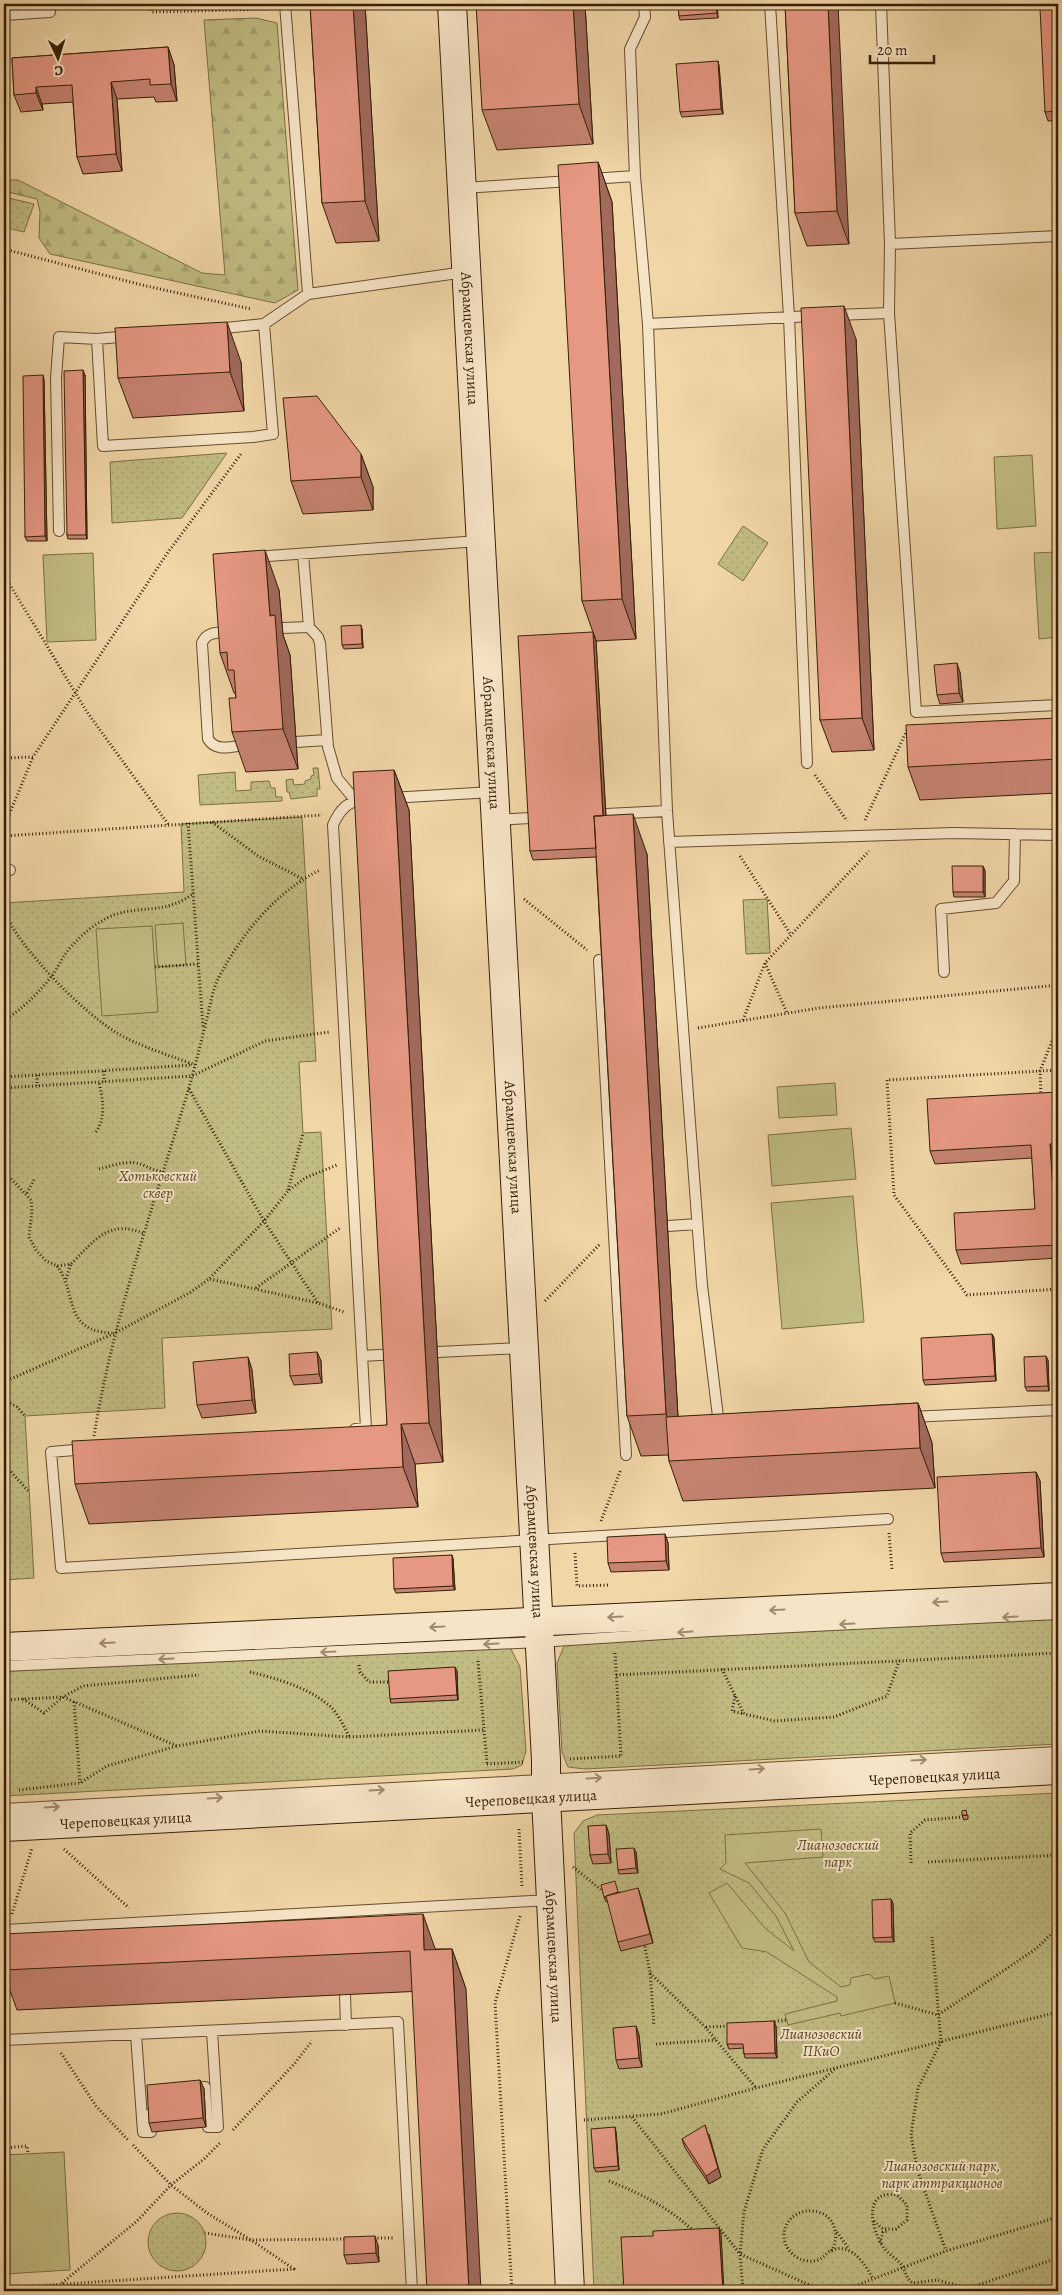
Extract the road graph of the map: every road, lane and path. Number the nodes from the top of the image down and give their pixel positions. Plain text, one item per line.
1 (50, 4) edge
2 (146, 4) edge
3 (452, 4) edge
4 (644, 4) edge
5 (770, 4) edge
6 (881, 4) edge
7 (285, 6) edge
8 (4, 14) edge
9 (635, 176) junction
10 (462, 188) junction
11 (1058, 236) edge
12 (890, 244) junction
13 (4, 249) edge
14 (466, 272) junction
15 (308, 294) junction
16 (889, 312) junction
17 (278, 315) junction
18 (789, 318) junction
19 (264, 324) junction
20 (648, 324) junction
21 (205, 330) edge
22 (136, 336) edge
23 (97, 339) junction
24 (253, 437) junction
25 (59, 531) dead end
26 (480, 541) junction
27 (304, 554) junction
28 (253, 557) edge
29 (4, 575) edge
30 (309, 627) junction
31 (282, 628) dead end
32 (230, 632) edge
33 (76, 693) junction
34 (1058, 705) edge
35 (916, 712) junction
36 (327, 740) junction
37 (296, 742) dead end
38 (244, 745) edge
39 (33, 757) junction
40 (4, 758) edge
41 (808, 763) joint
42 (494, 792) junction
43 (355, 800) junction
44 (667, 811) junction
45 (606, 814) edge
46 (305, 816) dead end
47 (530, 818) edge
48 (495, 820) junction
49 (211, 822) junction
50 (188, 823) junction
51 (169, 825) junction
52 (4, 827) edge
53 (1015, 834) junction
54 (1058, 835) edge
55 (4, 836) edge
56 (858, 836) junction
57 (729, 840) junction
58 (669, 842) junction
59 (876, 844) dead end
60 (335, 862) junction
61 (498, 877) junction
62 (303, 879) junction
63 (194, 893) junction
64 (4, 911) edge
65 (791, 935) junction
66 (599, 960) joint
67 (765, 963) junction
68 (199, 964) junction
69 (154, 967) dead end
70 (944, 972) dead end
71 (52, 975) junction
72 (1058, 985) edge
73 (787, 1013) junction
74 (4, 1020) edge
75 (742, 1021) junction
76 (1058, 1026) edge
77 (204, 1030) junction
78 (344, 1031) junction
79 (683, 1031) junction
80 (195, 1065) junction
81 (1058, 1070) edge
82 (104, 1071) junction
83 (1040, 1071) junction
84 (37, 1075) junction
85 (192, 1076) junction
86 (4, 1077) edge
87 (99, 1082) junction
88 (104, 1082) junction
89 (37, 1086) junction
90 (4, 1088) edge
91 (189, 1089) junction
92 (1042, 1097) edge
93 (96, 1132) dead end
94 (303, 1133) dead end
95 (351, 1159) junction
96 (99, 1169) dead end
97 (4, 1171) edge
98 (164, 1172) junction
99 (35, 1178) dead end
100 (288, 1191) junction
101 (27, 1193) junction
102 (354, 1218) junction
103 (264, 1221) junction
104 (697, 1224) junction
105 (668, 1226) dead end
106 (618, 1228) junction
107 (145, 1234) junction
108 (292, 1262) junction
109 (71, 1264) junction
110 (57, 1266) junction
111 (209, 1279) junction
112 (66, 1287) junction
113 (255, 1288) junction
114 (1058, 1290) edge
115 (318, 1304) junction
116 (360, 1316) junction
117 (115, 1333) junction
118 (523, 1336) junction
119 (438, 1352) dead end
120 (396, 1354) edge
121 (362, 1356) junction
122 (4, 1382) edge
123 (4, 1400) edge
124 (1058, 1410) edge
125 (25, 1416) dead end
126 (902, 1417) edge
127 (727, 1425) edge
128 (346, 1430) edge
129 (97, 1449) joint
130 (626, 1455) joint
131 (4, 1464) edge
132 (29, 1492) dead end
133 (888, 1519) joint
134 (596, 1536) junction
135 (574, 1537) junction
136 (534, 1539) junction
137 (892, 1570) dead end
138 (610, 1585) dead end
139 (1058, 1597) edge
140 (1058, 1614) edge
141 (539, 1632) junction
142 (4, 1648) edge
143 (614, 1648) dead end
144 (477, 1652) dead end
145 (1058, 1653) edge
146 (899, 1661) junction
147 (4, 1666) edge
148 (243, 1670) dead end
149 (722, 1670) junction
150 (616, 1675) junction
151 (192, 1676) dead end
152 (735, 1696) junction
153 (63, 1697) junction
154 (23, 1699) junction
155 (4, 1700) edge
156 (74, 1702) junction
157 (744, 1714) junction
158 (483, 1730) junction
159 (349, 1737) junction
160 (177, 1746) junction
161 (1058, 1752) edge
162 (621, 1756) junction
163 (568, 1759) dead end
164 (525, 1762) dead end
165 (622, 1762) dead end
166 (486, 1764) junction
167 (488, 1770) dead end
168 (1058, 1770) edge
169 (80, 1783) junction
170 (546, 1789) junction
171 (14, 1791) dead end
172 (4, 1809) edge
173 (963, 1817) edge
174 (4, 1827) edge
175 (519, 1829) dead end
176 (33, 1845) dead end
177 (60, 1845) dead end
178 (1058, 1855) edge
179 (928, 1862) dead end
180 (911, 1863) dead end
181 (571, 1866) dead end
182 (609, 1896) edge
183 (552, 1900) junction
184 (522, 1902) junction
185 (145, 1922) junction
186 (1058, 1927) edge
187 (6, 1930) edge
188 (932, 1937) dead end
189 (643, 1939) edge
190 (650, 1972) junction
191 (345, 1994) edge
192 (895, 2003) dead end
193 (1058, 2012) edge
194 (938, 2015) junction
195 (786, 2020) dead end
196 (768, 2022) edge
197 (346, 2025) junction
198 (732, 2025) edge
199 (324, 2026) junction
200 (654, 2026) dead end
201 (705, 2027) junction
202 (212, 2031) junction
203 (136, 2036) junction
204 (51, 2038) junction
205 (4, 2040) edge
206 (716, 2040) junction
207 (941, 2042) junction
208 (656, 2044) dead end
209 (836, 2068) junction
210 (756, 2088) junction
211 (176, 2090) edge
212 (148, 2093) edge
213 (632, 2116) junction
214 (561, 2120) junction
215 (232, 2131) dead end
216 (225, 2138) dead end
217 (4, 2148) edge
218 (28, 2153) dead end
219 (609, 2182) dead end
220 (171, 2185) junction
221 (1058, 2188) edge
222 (1057, 2217) edge
223 (874, 2221) junction
224 (835, 2229) junction
225 (888, 2230) junction
226 (205, 2232) dead end
227 (720, 2236) edge
228 (726, 2236) junction
229 (701, 2237) edge
230 (350, 2238) edge
231 (370, 2238) edge
232 (409, 2238) junction
233 (251, 2240) junction
234 (880, 2243) junction
235 (850, 2250) junction
236 (946, 2251) junction
237 (830, 2252) junction
238 (1058, 2252) edge
239 (740, 2254) junction
240 (1058, 2258) edge
241 (904, 2268) junction
242 (873, 2280) junction
243 (61, 2284) junction
244 (4, 2288) edge
245 (412, 2291) edge
246 (512, 2291) edge
247 (570, 2291) edge
248 (743, 2291) edge
249 (823, 2291) edge
250 (842, 2291) edge

1 - 8 lane
2 - 7 path
3 - 10 street, Абрамцевская улица
4 - 9 lane
5 - 18 lane
6 - 12 lane
7 - 15 lane
9 - 10 lane
9 - 20 lane
10 - 14 street, Абрамцевская улица
11 - 12 lane
12 - 16 lane
13 - 17 path
14 - 15 lane
14 - 26 street, Абрамцевская улица
15 - 17 lane
16 - 18 lane
16 - 35 lane
17 - 19 lane
18 - 20 lane
18 - 41 lane
19 - 21 lane
19 - 24 lane
20 - 44 lane
22 - 23 lane
23 - 24 lane
23 - 25 lane
24 - 33 path
26 - 27 lane
26 - 42 street, Абрамцевская улица
27 - 28 lane
27 - 30 lane
29 - 33 path
30 - 31 lane
30 - 36 lane
32 - 38 lane
33 - 39 path
33 - 51 path
34 - 35 lane
35 - 56 path
36 - 37 lane
36 - 43 lane
39 - 40 path
39 - 52 path
41 - 56 path
42 - 43 lane
42 - 48 street, Абрамцевская улица
43 - 60 lane
44 - 45 lane
44 - 58 lane
46 - 49 path
47 - 48 lane
48 - 61 street, Абрамцевская улица
49 - 50 path
49 - 62 path
50 - 51 path
50 - 63 path
51 - 55 path
53 - 54 lane
53 - 56 lane
53 - 70 lane
56 - 57 lane
57 - 58 lane
57 - 65 path
58 - 79 lane
59 - 65 path
60 - 62 path
60 - 78 lane
61 - 66 path
61 - 118 street, Абрамцевская улица
62 - 77 path
63 - 68 path
63 - 71 path
64 - 71 path
65 - 67 path
66 - 106 lane
67 - 73 path
67 - 75 path
68 - 69 path
68 - 77 path
71 - 74 path
71 - 80 path
72 - 73 path
73 - 75 path
75 - 79 path
76 - 83 path
77 - 80 path
78 - 85 path
78 - 95 lane
79 - 104 lane
80 - 82 path
80 - 85 path
81 - 83 path
82 - 84 path
82 - 88 path
83 - 92 path
83 - 114 path
84 - 86 path
84 - 89 path
85 - 88 path
85 - 91 path
87 - 88 path
87 - 89 path
87 - 93 path
89 - 90 path
91 - 98 path
91 - 103 path
94 - 100 path
95 - 100 path
95 - 102 lane
96 - 98 path
97 - 101 path
98 - 107 path
99 - 101 path
100 - 103 path
101 - 110 path
102 - 108 path
102 - 116 lane
103 - 108 path
103 - 111 path
104 - 105 lane
104 - 127 lane
106 - 118 path
106 - 130 lane
107 - 109 path
107 - 117 path
108 - 113 path
108 - 115 path
109 - 110 path
109 - 112 path
110 - 112 path
111 - 113 path
111 - 117 path
112 - 117 path
113 - 115 path
115 - 116 path
116 - 121 lane
117 - 122 path
117 - 129 path
118 - 119 lane
118 - 136 street, Абрамцевская улица
120 - 121 lane
121 - 128 lane
123 - 125 path
124 - 126 lane
129 - 136 lane
130 - 134 path
131 - 132 path
133 - 134 lane
133 - 137 path
134 - 135 lane
135 - 136 lane
135 - 138 path
136 - 141 street, Абрамцевская улица
139 -> 141 street
140 -> 141 lane
141 -> 142 street
141 -> 147 lane
141 - 170 street, Абрамцевская улица
143 - 150 path
144 - 158 path
145 - 146 path
146 - 149 path
146 - 157 path
148 - 159 path
149 - 150 path
149 - 152 path
150 - 162 path
151 - 153 path
152 - 157 path
152 - 157 path
153 - 154 path
153 - 154 path
153 - 156 path
154 - 155 path
156 - 160 path
156 - 169 path
158 - 159 path
158 - 166 path
159 - 160 path
160 - 169 path
170 -> 161 lane, Череповецкая улица
162 - 163 path
162 - 165 path
164 - 166 path
166 - 167 path
168 - 170 street, Череповецкая улица
169 - 171 path
172 -> 170 lane, Череповецкая улица
170 - 174 street, Череповецкая улица
170 - 183 street, Абрамцевская улица
173 - 180 path
175 - 184 path
176 - 187 path
177 - 185 path
178 - 179 path
181 - 182 path
183 - 184 lane
183 - 214 street, Абрамцевская улица
184 - 185 lane
184 - 246 path
185 - 187 lane
186 - 194 path
188 - 194 path
189 - 190 path
190 - 200 path
190 - 201 path
191 - 197 lane
192 - 194 path
193 - 207 path
194 - 207 path
195 - 196 path
197 - 199 lane
197 - 232 lane
198 - 201 path
199 - 202 lane
199 - 215 path
201 - 206 path
202 - 203 lane
202 - 211 lane
203 - 204 lane
203 - 212 lane
204 - 205 lane
204 - 220 path
206 - 208 path
206 - 210 path
207 - 209 path
207 - 236 path
209 - 210 path
209 - 239 path
210 - 213 path
213 - 214 path
213 - 228 path
214 - 247 street, Абрамцевская улица
216 - 220 path
217 - 218 path
219 - 229 path
220 - 233 path
220 - 243 path
221 - 222 path
222 - 236 path
222 - 238 path
223 - 225 path
223 - 225 path
223 - 234 path
224 - 235 path
224 - 237 path
224 - 237 path
225 - 234 path
226 - 233 path
227 - 228 path
228 - 239 path
230 - 233 path
231 - 232 path
232 - 245 lane
233 - 243 path
234 - 241 path
235 - 237 path
235 - 242 path
236 - 241 path
239 - 248 path
239 - 249 path
240 - 241 path
241 - 242 path
242 - 250 path
243 - 244 path

